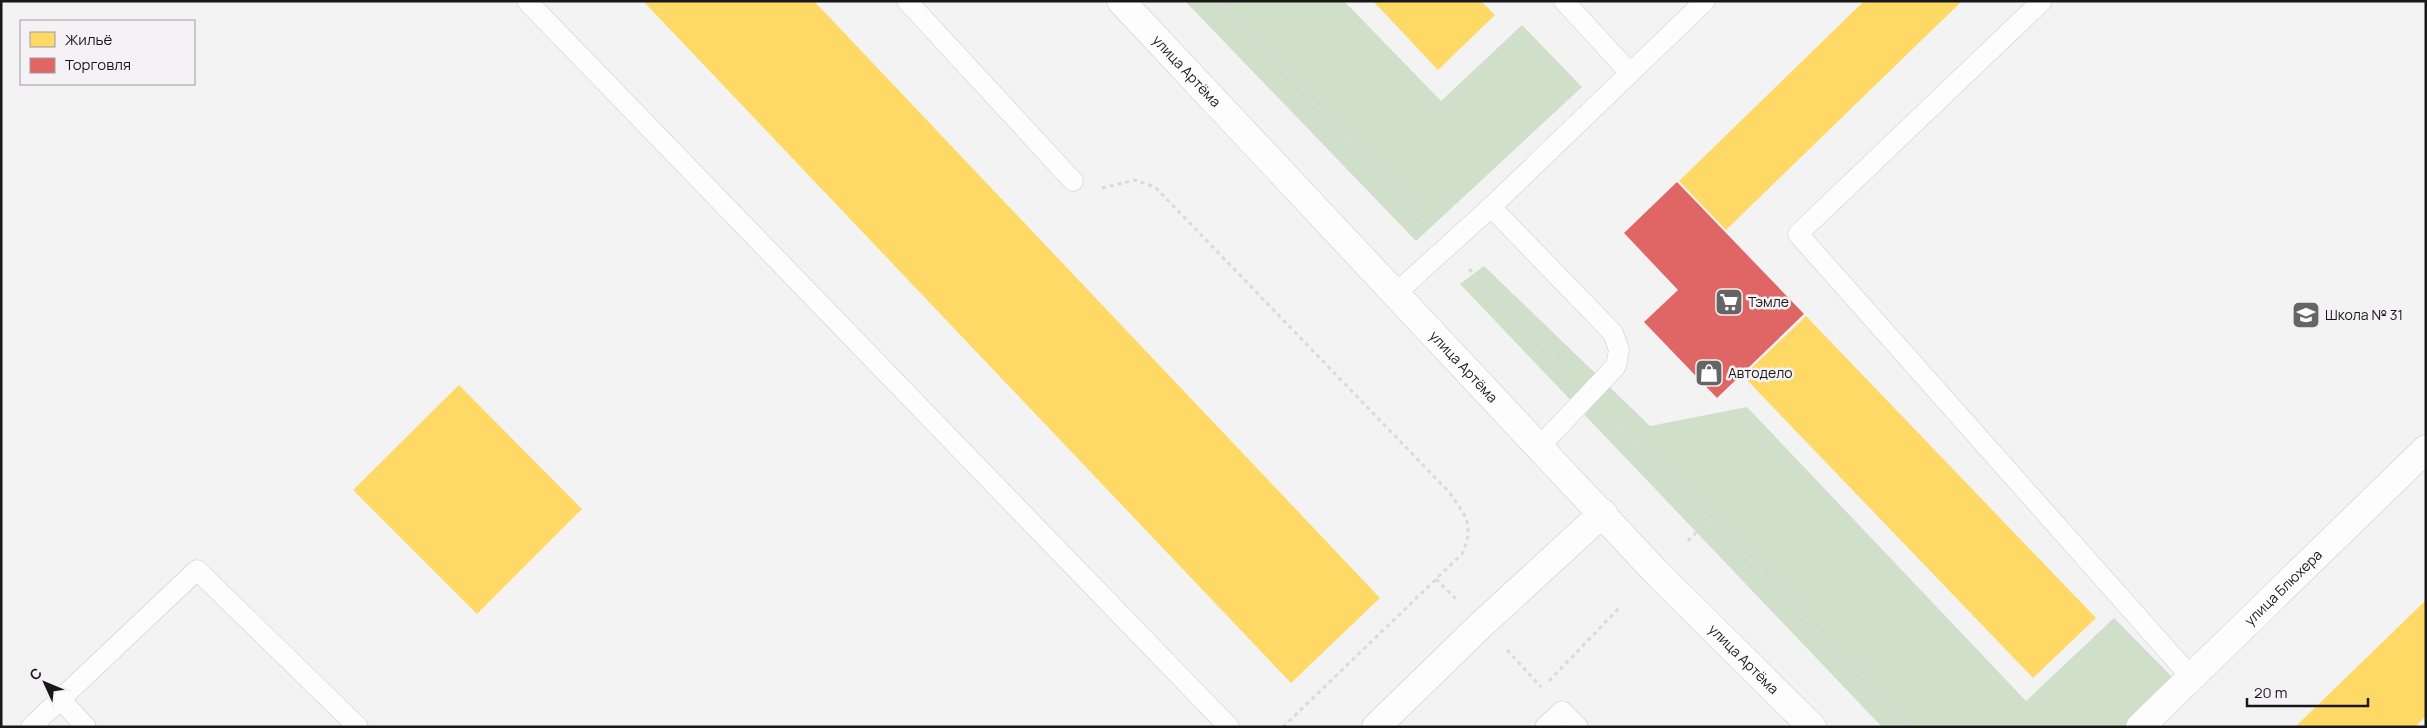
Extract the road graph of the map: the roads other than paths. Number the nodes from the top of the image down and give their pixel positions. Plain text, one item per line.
1 (527, 1) edge
2 (907, 1) edge
3 (1121, 1) edge
4 (1564, 1) edge
5 (1705, 1) edge
6 (2042, 1) edge
7 (1630, 73) junction
8 (1073, 181) road end
9 (1491, 206) junction
10 (1395, 294) junction
11 (1540, 446) junction
12 (2426, 449) edge
13 (1603, 513) junction
14 (2191, 677) junction
15 (60, 699) junction
16 (31, 727) edge
17 (86, 727) edge
18 (358, 727) edge
19 (1229, 727) edge
20 (1376, 727) edge
21 (1545, 727) edge
22 (1578, 727) edge
23 (1812, 727) edge
24 (2140, 727) edge

1 - 19 lane
2 - 8 lane
3 - 10 main road, улица Артёма
4 - 7 lane
5 - 7 lane
6 - 14 lane
7 - 9 lane
9 - 10 lane
9 - 11 lane
10 - 11 main road, улица Артёма
11 - 13 main road, улица Артёма
12 - 14 main road, улица Блюхера
13 - 20 main road
13 - 23 main road, улица Артёма
14 - 24 main road, улица Блюхера
15 - 16 lane
15 - 17 lane
15 - 18 lane
21 - 22 lane

